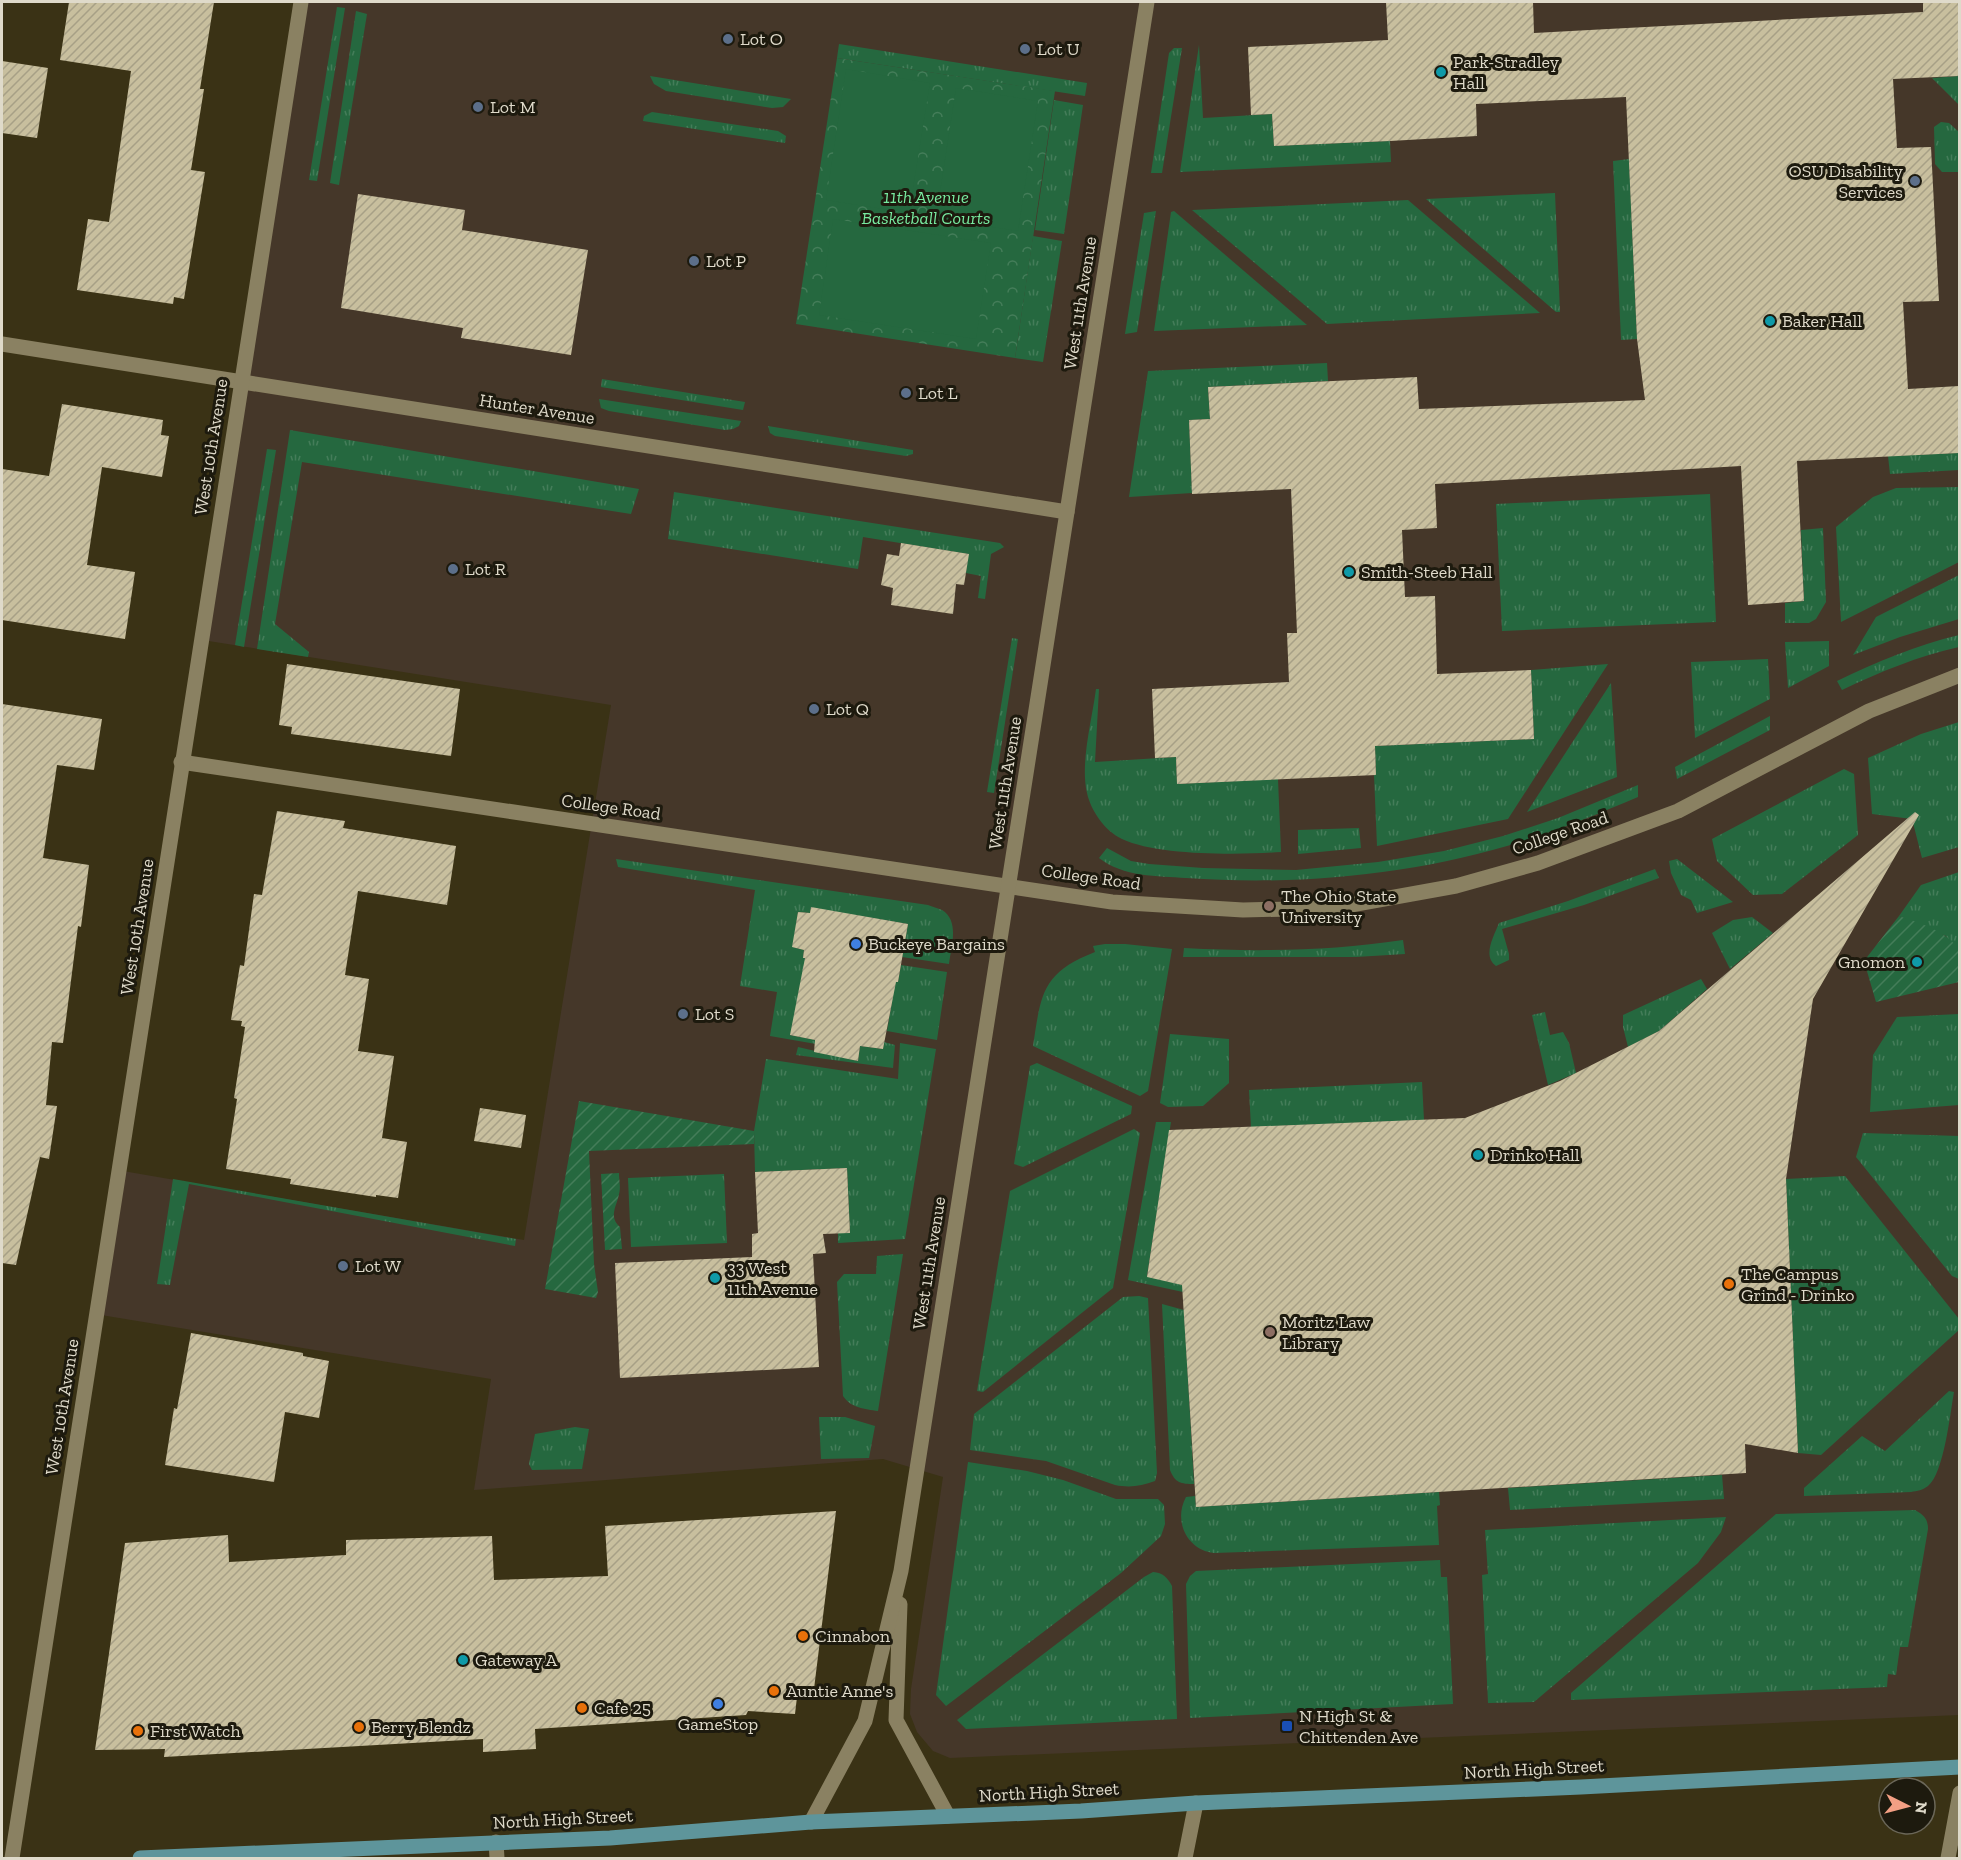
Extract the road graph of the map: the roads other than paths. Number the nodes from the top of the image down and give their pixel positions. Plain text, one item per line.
1 (301, 2) edge
2 (1147, 2) edge
3 (2, 344) edge
4 (241, 381) junction
5 (1067, 512) junction
6 (1959, 675) edge
7 (182, 762) junction
8 (1009, 885) junction
9 (901, 1571) junction
10 (1959, 1767) edge
11 (1959, 1793) edge
12 (1196, 1803) junction
13 (948, 1816) junction
14 (812, 1822) junction
15 (496, 1842) junction
16 (12, 1858) edge
17 (140, 1858) edge
18 (497, 1858) edge
19 (1185, 1858) edge
20 (1948, 1858) edge

1 - 4 street, West 10th Avenue
2 - 5 street, West 11th Avenue
3 - 4 street, Hunter Avenue
4 - 5 street, Hunter Avenue
4 - 7 street, West 10th Avenue
5 - 8 street, West 11th Avenue
6 - 8 street, College Road
7 - 8 street, College Road
7 - 16 street, West 10th Avenue
8 - 9 street, West 11th Avenue
9 - 13 street, West 11th Avenue
9 - 14 street, West 11th Avenue
10 - 12 main road, North High Street
11 - 20 street
12 - 13 main road, North High Street
12 - 19 street
13 - 14 main road, North High Street
14 - 15 main road, North High Street
15 - 17 main road, North High Street
15 - 18 street

